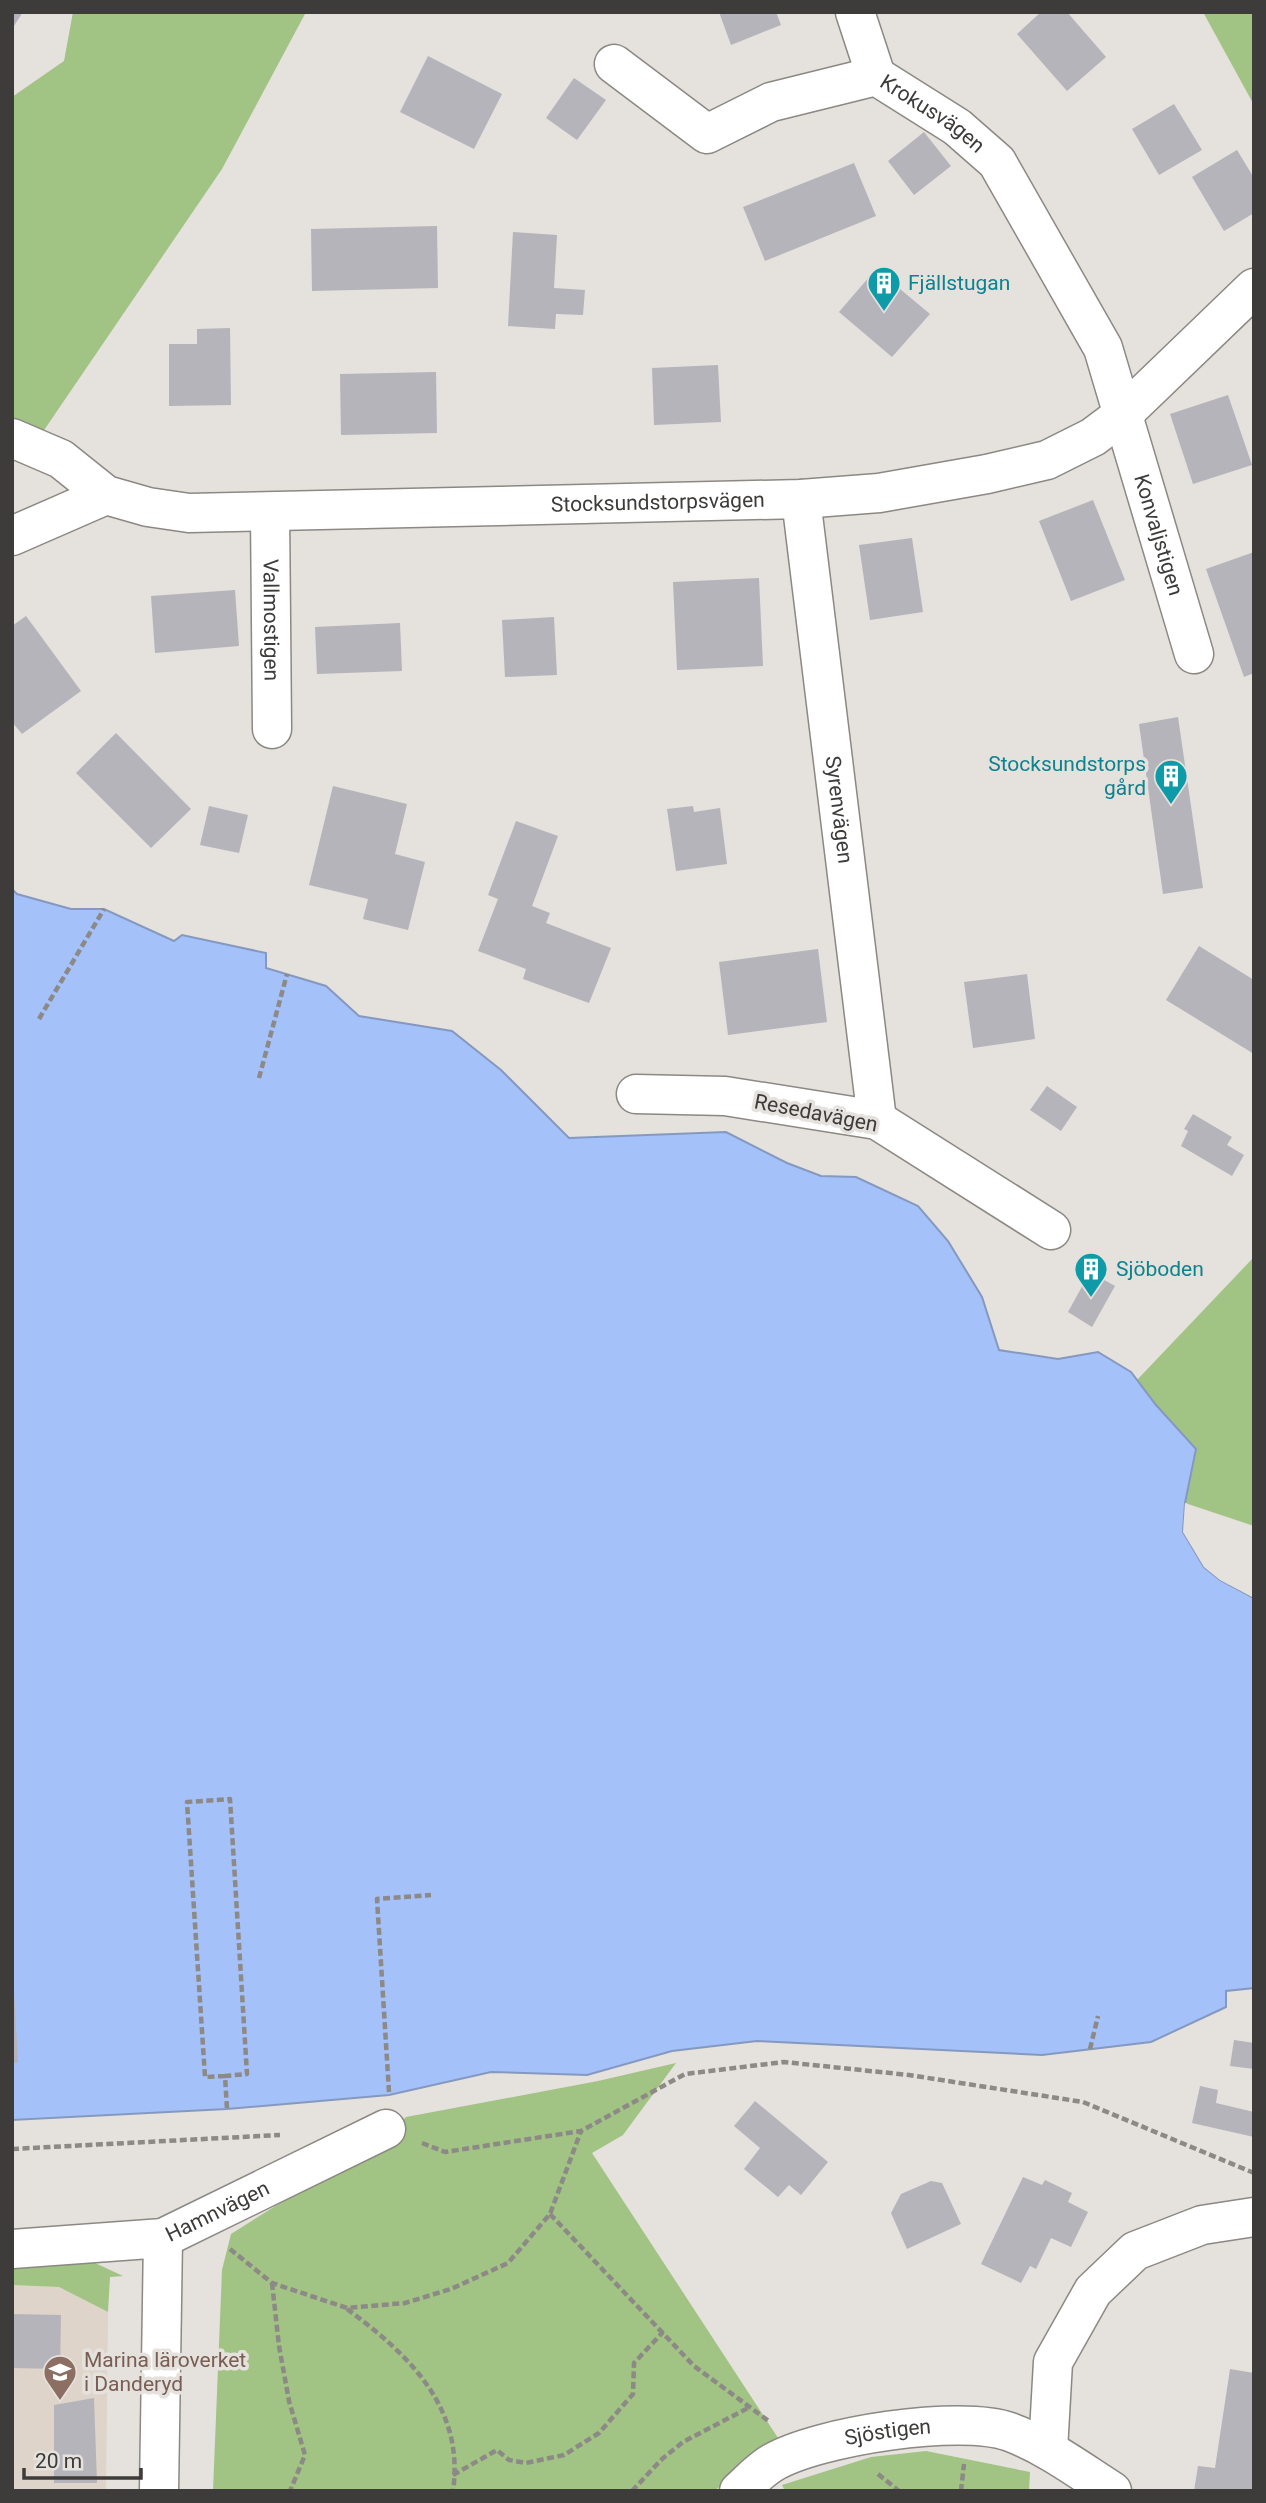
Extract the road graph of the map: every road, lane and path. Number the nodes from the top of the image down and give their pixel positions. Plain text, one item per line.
1 (855, 12) edge
2 (614, 64) dead end
3 (876, 76) junction
4 (1254, 288) edge
5 (1121, 416) junction
6 (12, 438) edge
7 (106, 495) junction
8 (801, 499) junction
9 (270, 512) junction
10 (12, 536) edge
11 (1194, 654) dead end
12 (272, 729) dead end
13 (104, 909) dead end
14 (287, 974) dead end
15 (39, 1019) dead end
16 (260, 1078) dead end
17 (636, 1094) dead end
18 (877, 1121) junction
19 (1051, 1230) dead end
20 (431, 1895) dead end
21 (1098, 2016) dead end
22 (1090, 2049) dead end
23 (225, 2076) junction
24 (227, 2109) dead end
25 (387, 2112) junction
26 (581, 2131) junction
27 (289, 2134) dead end
28 (12, 2148) edge
29 (1254, 2173) edge
30 (550, 2214) junction
31 (207, 2217) junction
32 (1254, 2217) edge
33 (163, 2238) junction
34 (12, 2249) edge
35 (272, 2283) junction
36 (347, 2308) junction
37 (663, 2332) junction
38 (750, 2407) junction
39 (804, 2450) junction
40 (1048, 2450) junction
41 (453, 2475) junction
42 (159, 2491) edge
43 (290, 2491) edge
44 (453, 2491) edge
45 (632, 2491) edge
46 (739, 2491) edge
47 (1112, 2491) edge

1 - 3 street
2 - 3 street, Krokusvägen
3 - 5 street, Krokusvägen
4 - 5 street, Stocksundstorpsvägen
5 - 8 street, Stocksundstorpsvägen
5 - 11 street, Konvaljstigen
6 - 7 street, Stocksundstorpsvägen
7 - 9 street, Stocksundstorpsvägen
7 - 10 street
8 - 9 street, Stocksundstorpsvägen
8 - 18 street, Syrenvägen
9 - 12 street, Vallmostigen
13 - 15 path
14 - 16 path
17 - 18 street, Resedavägen
18 - 19 street, Resedavägen
20 - 25 path
21 - 22 path
23 - 23 path
23 - 24 path
25 - 26 path
25 - 31 street, Hamnvägen
26 - 29 path
26 - 30 path
27 - 28 path
30 - 36 path
30 - 37 path
31 - 33 street, Hamnvägen
31 - 35 path
32 - 40 street
33 - 34 street
33 - 42 street, Hamnvägen
35 - 36 path
35 - 43 path
36 - 41 path
37 - 38 path
37 - 41 path
38 - 39 path
38 - 45 path
39 - 40 street, Sjöstigen
39 - 46 street, Sjöstigen
40 - 47 street, Sjöstigen
41 - 44 path

